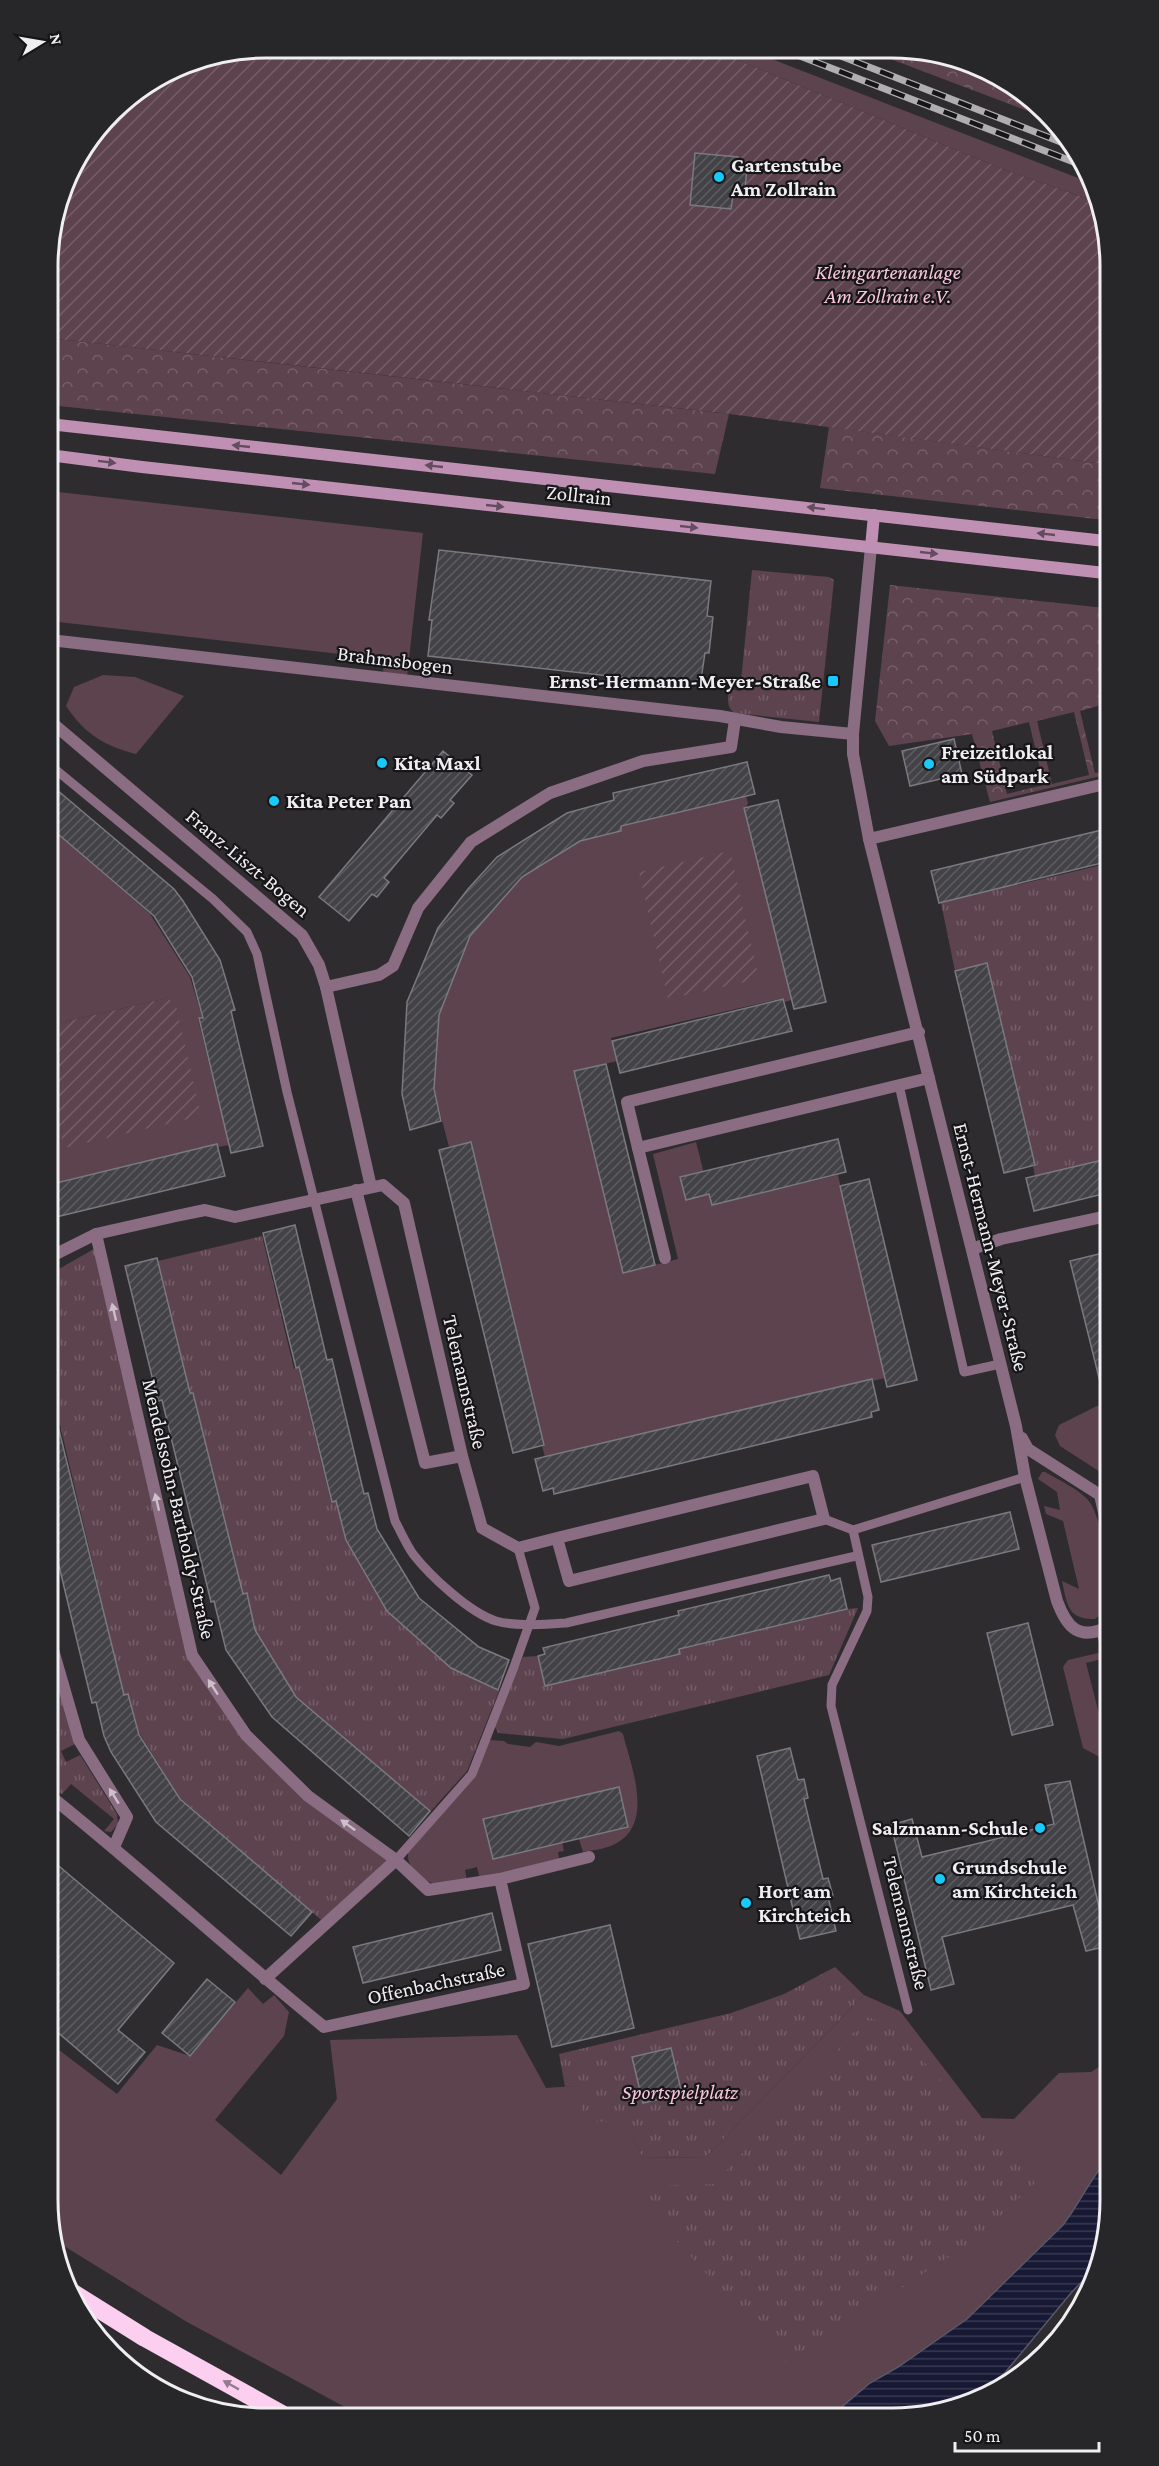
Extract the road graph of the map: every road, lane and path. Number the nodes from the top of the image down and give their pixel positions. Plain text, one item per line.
1 (59, 425) edge
2 (59, 456) edge
3 (874, 515) junction
4 (1100, 540) edge
5 (871, 547) junction
6 (1100, 572) edge
7 (59, 641) edge
8 (735, 720) junction
9 (59, 728) edge
10 (853, 734) junction
11 (59, 772) edge
12 (1100, 785) edge
13 (869, 839) junction
14 (326, 987) junction
15 (919, 1032) junction
16 (929, 1078) junction
17 (899, 1085) junction
18 (638, 1148) junction
19 (372, 1187) junction
20 (356, 1190) junction
21 (315, 1200) junction
22 (1100, 1218) edge
23 (96, 1234) junction
24 (972, 1250) junction
25 (58, 1253) edge
26 (665, 1258) dead end
27 (1000, 1364) junction
28 (1016, 1426) junction
29 (462, 1456) junction
30 (1025, 1477) junction
31 (1100, 1495) edge
32 (824, 1519) junction
33 (853, 1530) junction
34 (557, 1538) junction
35 (518, 1548) junction
36 (856, 1556) junction
37 (529, 1625) junction
38 (1100, 1630) edge
39 (58, 1668) edge
40 (58, 1802) edge
41 (114, 1847) junction
42 (589, 1857) dead end
43 (396, 1860) junction
44 (500, 1879) junction
45 (265, 1979) junction
46 (908, 2010) dead end
47 (84, 2300) edge
48 (271, 2408) edge

3 -> 1 main road, Zollrain
2 -> 5 main road, Zollrain
4 -> 3 main road, Zollrain
3 - 5 main road
5 -> 6 main road, Zollrain
5 - 10 street, Ernst-Hermann-Meyer-Straße
7 - 8 street, Brahmsbogen
8 - 10 street, Brahmsbogen
8 - 14 street
9 - 14 street, Franz-Liszt-Bogen
10 - 13 street, Ernst-Hermann-Meyer-Straße
11 - 21 lane
12 - 13 street
13 - 15 street, Ernst-Hermann-Meyer-Straße
14 - 19 street, Franz-Liszt-Bogen
15 - 16 street, Ernst-Hermann-Meyer-Straße
15 - 18 street
16 - 17 street
16 - 24 street, Ernst-Hermann-Meyer-Straße
17 - 18 street
17 - 27 lane
18 - 26 street
19 - 20 street
19 - 29 street, Telemannstraße
20 - 21 street
20 - 29 street
21 - 23 street
21 - 37 lane
22 - 24 street
23 - 25 street
43 -> 23 street, Mendelssohn-Bartholdy-Straße
24 - 27 street, Ernst-Hermann-Meyer-Straße
27 - 28 street, Ernst-Hermann-Meyer-Straße
28 - 30 street, Ernst-Hermann-Meyer-Straße
28 - 31 street, Ernst-Hermann-Meyer-Straße
29 - 35 street, Telemannstraße
30 - 33 lane
30 - 38 street, Ernst-Hermann-Meyer-Straße
32 - 33 lane
32 - 34 street
32 - 34 street
33 - 36 lane, Telemannstraße
34 - 35 street
35 - 37 lane
36 - 37 lane
36 - 46 lane, Telemannstraße
37 - 43 lane
41 -> 39 street
40 - 41 street, Offenbachstraße
41 - 45 street, Offenbachstraße
42 - 44 street, Mendelssohn-Bartholdy-Straße
43 - 44 street, Mendelssohn-Bartholdy-Straße
43 - 45 street
44 - 45 street, Offenbachstraße
48 -> 47 highway

